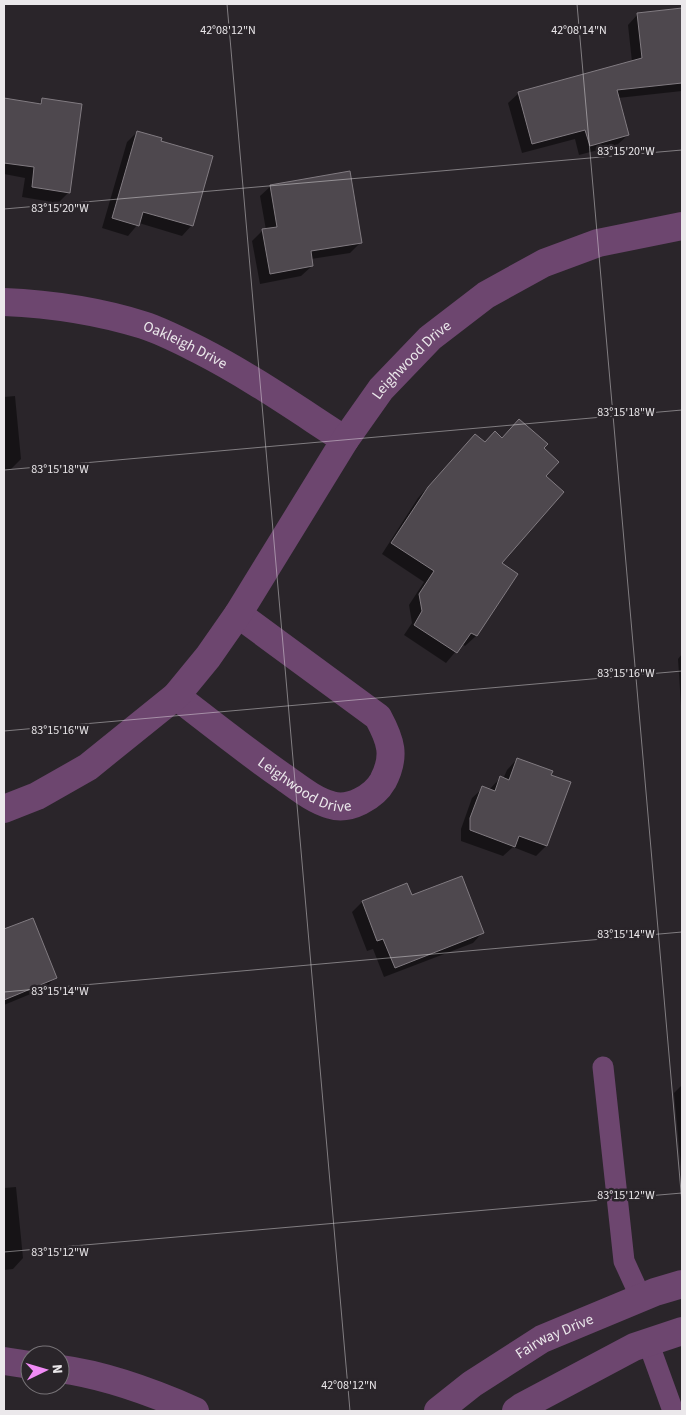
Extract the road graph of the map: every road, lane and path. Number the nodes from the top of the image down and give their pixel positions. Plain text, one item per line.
1 (682, 226) edge
2 (4, 302) edge
3 (345, 440) junction
4 (238, 614) junction
5 (176, 696) junction
6 (4, 809) edge
7 (603, 1067) dead end
8 (682, 1284) edge
9 (641, 1298) junction
10 (682, 1331) edge
11 (648, 1342) junction
12 (4, 1361) edge
13 (20, 1363) edge
14 (70, 1371) edge
15 (195, 1411) edge
16 (438, 1411) edge
17 (516, 1411) edge
18 (673, 1411) edge

1 - 3 street, Leighwood Drive
2 - 3 street, Oakleigh Drive
3 - 4 street, Leighwood Drive
4 - 5 street, Leighwood Drive
4 - 5 street, Leighwood Drive
5 - 6 street, Leighwood Drive
7 - 9 lane
8 - 9 street, Fairway Drive
9 - 16 street, Fairway Drive
10 - 11 street
11 - 17 street
11 - 18 lane
12 - 13 street
14 - 15 street

